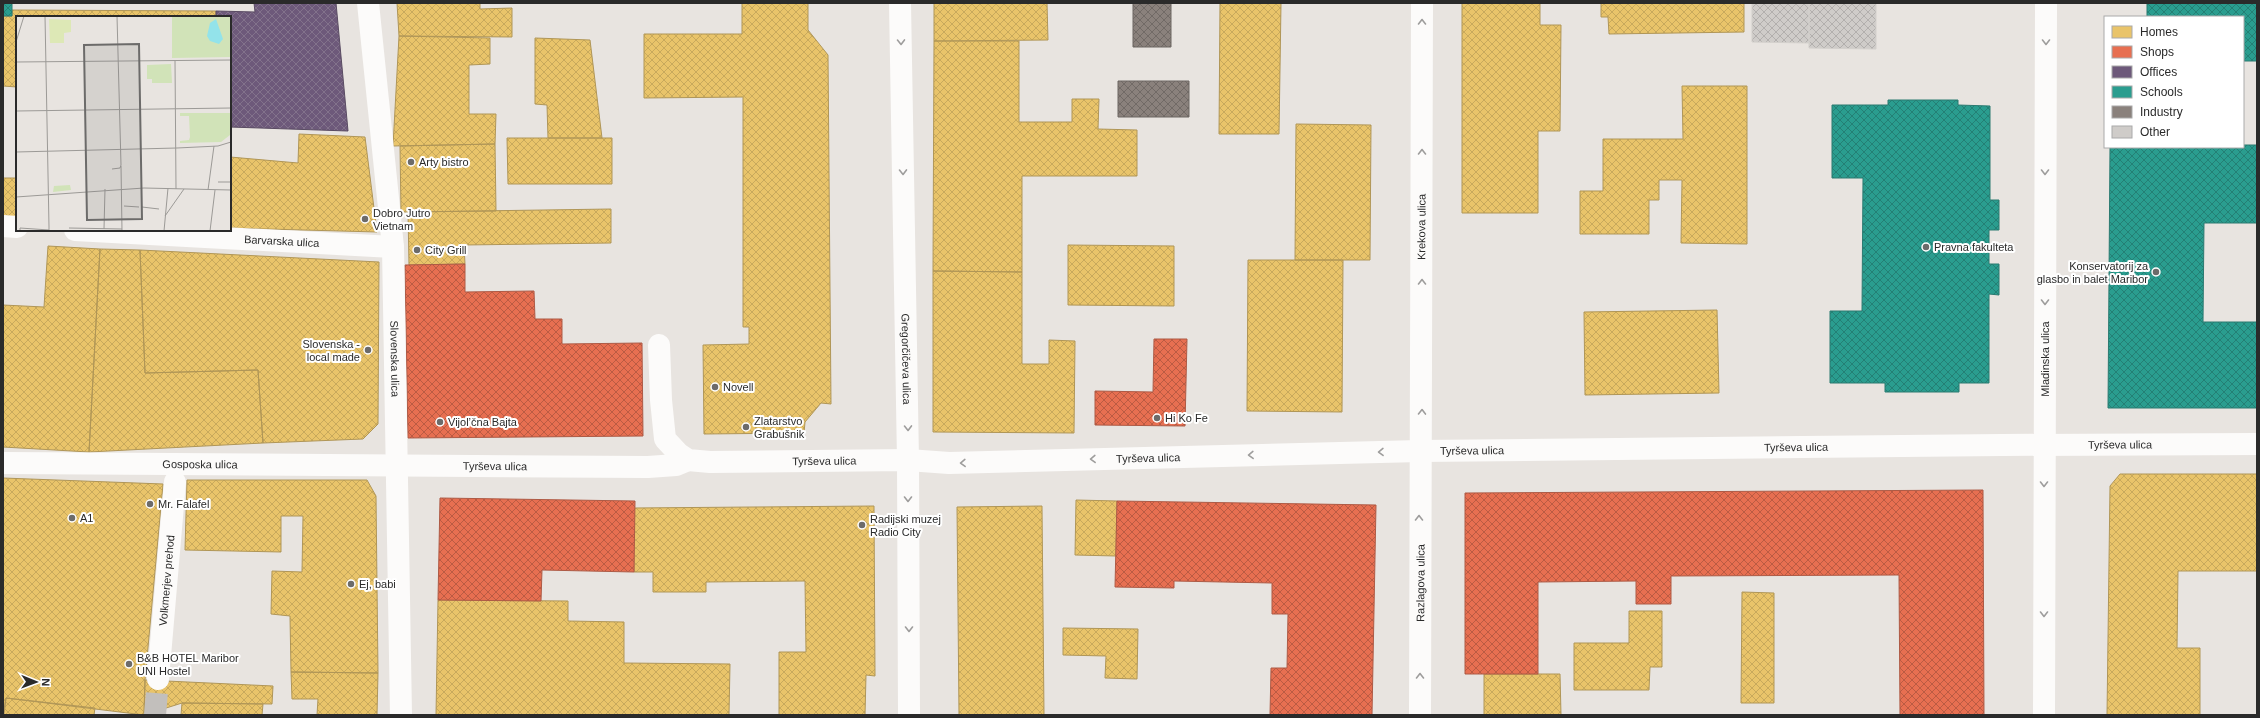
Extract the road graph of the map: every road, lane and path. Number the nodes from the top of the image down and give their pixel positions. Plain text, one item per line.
1 (368, 3) edge
2 (900, 3) edge
3 (1422, 3) edge
4 (2046, 3) edge
5 (3, 226) edge
6 (16, 227) edge
7 (94, 231) edge
8 (392, 247) junction
9 (659, 345) dead end
10 (2257, 444) edge
11 (2045, 445) junction
12 (1420, 451) junction
13 (688, 460) junction
14 (908, 460) junction
15 (3, 462) edge
16 (397, 466) junction
17 (175, 482) dead end
18 (158, 679) tunnel mouth
19 (401, 715) edge
20 (909, 715) edge
21 (1420, 715) edge
22 (2044, 715) edge

1 - 8 street, Slovenska ulica
2 -> 14 street, Gregorčičeva ulica
12 -> 3 street, Krekova ulica
4 -> 11 street, Mladinska ulica
5 - 6 street
7 - 8 street, Barvarska ulica
8 - 16 street, Slovenska ulica
9 - 13 street
10 - 11 street, Tyrševa ulica
11 - 12 street, Tyrševa ulica
11 -> 22 street, Mladinska ulica
12 -> 14 street, Tyrševa ulica
21 -> 12 street, Razlagova ulica
13 - 14 street, Tyrševa ulica
13 - 16 street, Tyrševa ulica
14 -> 20 street, Gregorčičeva ulica
15 - 16 street, Gosposka ulica
16 - 19 street, Slovenska ulica
17 - 18 street, Volkmerjev prehod

